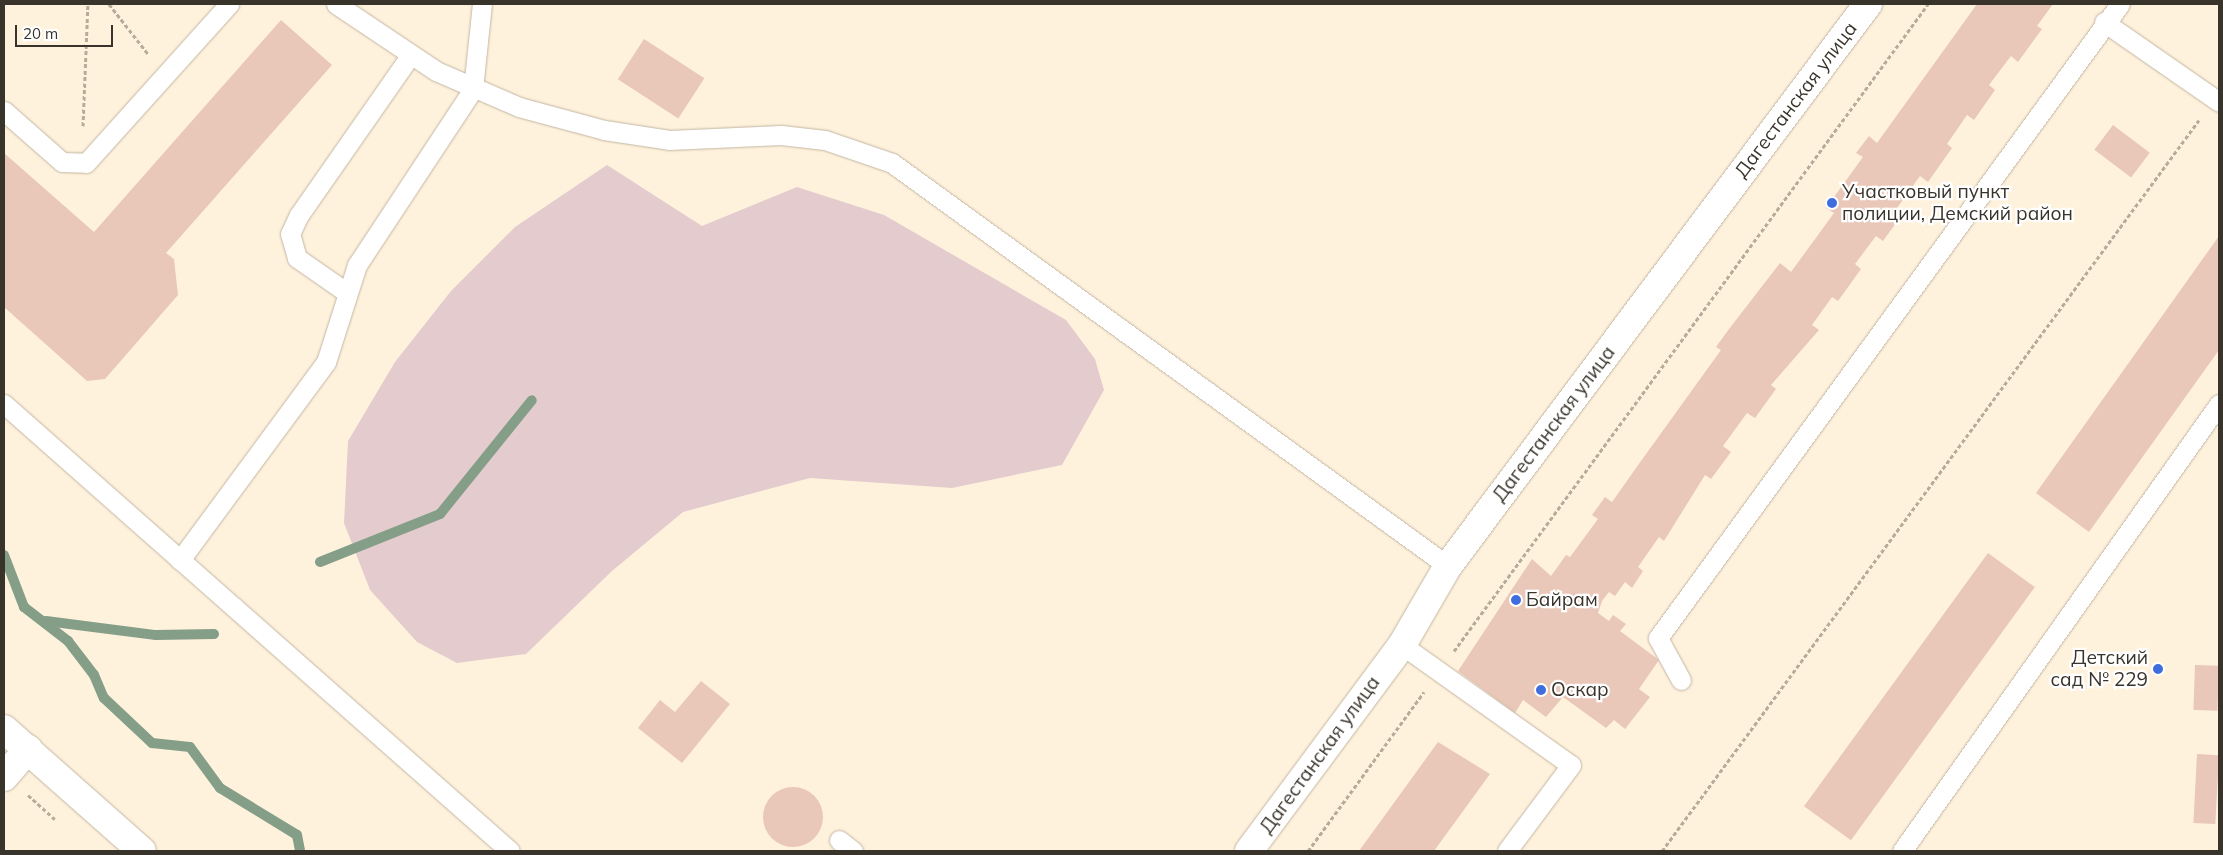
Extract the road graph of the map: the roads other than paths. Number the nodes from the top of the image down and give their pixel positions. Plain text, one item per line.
1 (229, 4) edge
2 (336, 4) edge
3 (482, 4) edge
4 (1868, 4) edge
5 (2120, 4) edge
6 (2104, 22) junction
7 (410, 56) junction
8 (473, 89) junction
9 (2217, 101) edge
10 (4, 111) edge
11 (346, 292) junction
12 (4, 404) edge
13 (2219, 404) edge
14 (180, 560) junction
15 (1448, 566) junction
16 (1402, 645) junction
17 (1681, 680) dead end
18 (4, 729) edge
19 (28, 749) junction
20 (4, 777) edge
21 (142, 851) edge
22 (510, 851) edge
23 (1250, 851) edge
24 (1507, 851) edge
25 (1902, 851) edge

1 - 10 lane
2 - 7 lane
3 - 8 lane
4 - 15 street, Дагестанская улица
5 - 6 lane
6 - 9 lane
6 - 17 lane
7 - 8 lane
7 - 11 lane
8 - 11 lane
8 - 15 lane
11 - 14 lane
12 - 14 lane
13 - 25 lane
14 - 22 lane
15 - 16 street, Дагестанская улица
16 - 23 street, Дагестанская улица
16 - 24 lane
18 - 19 street
19 - 20 street
19 - 21 street

